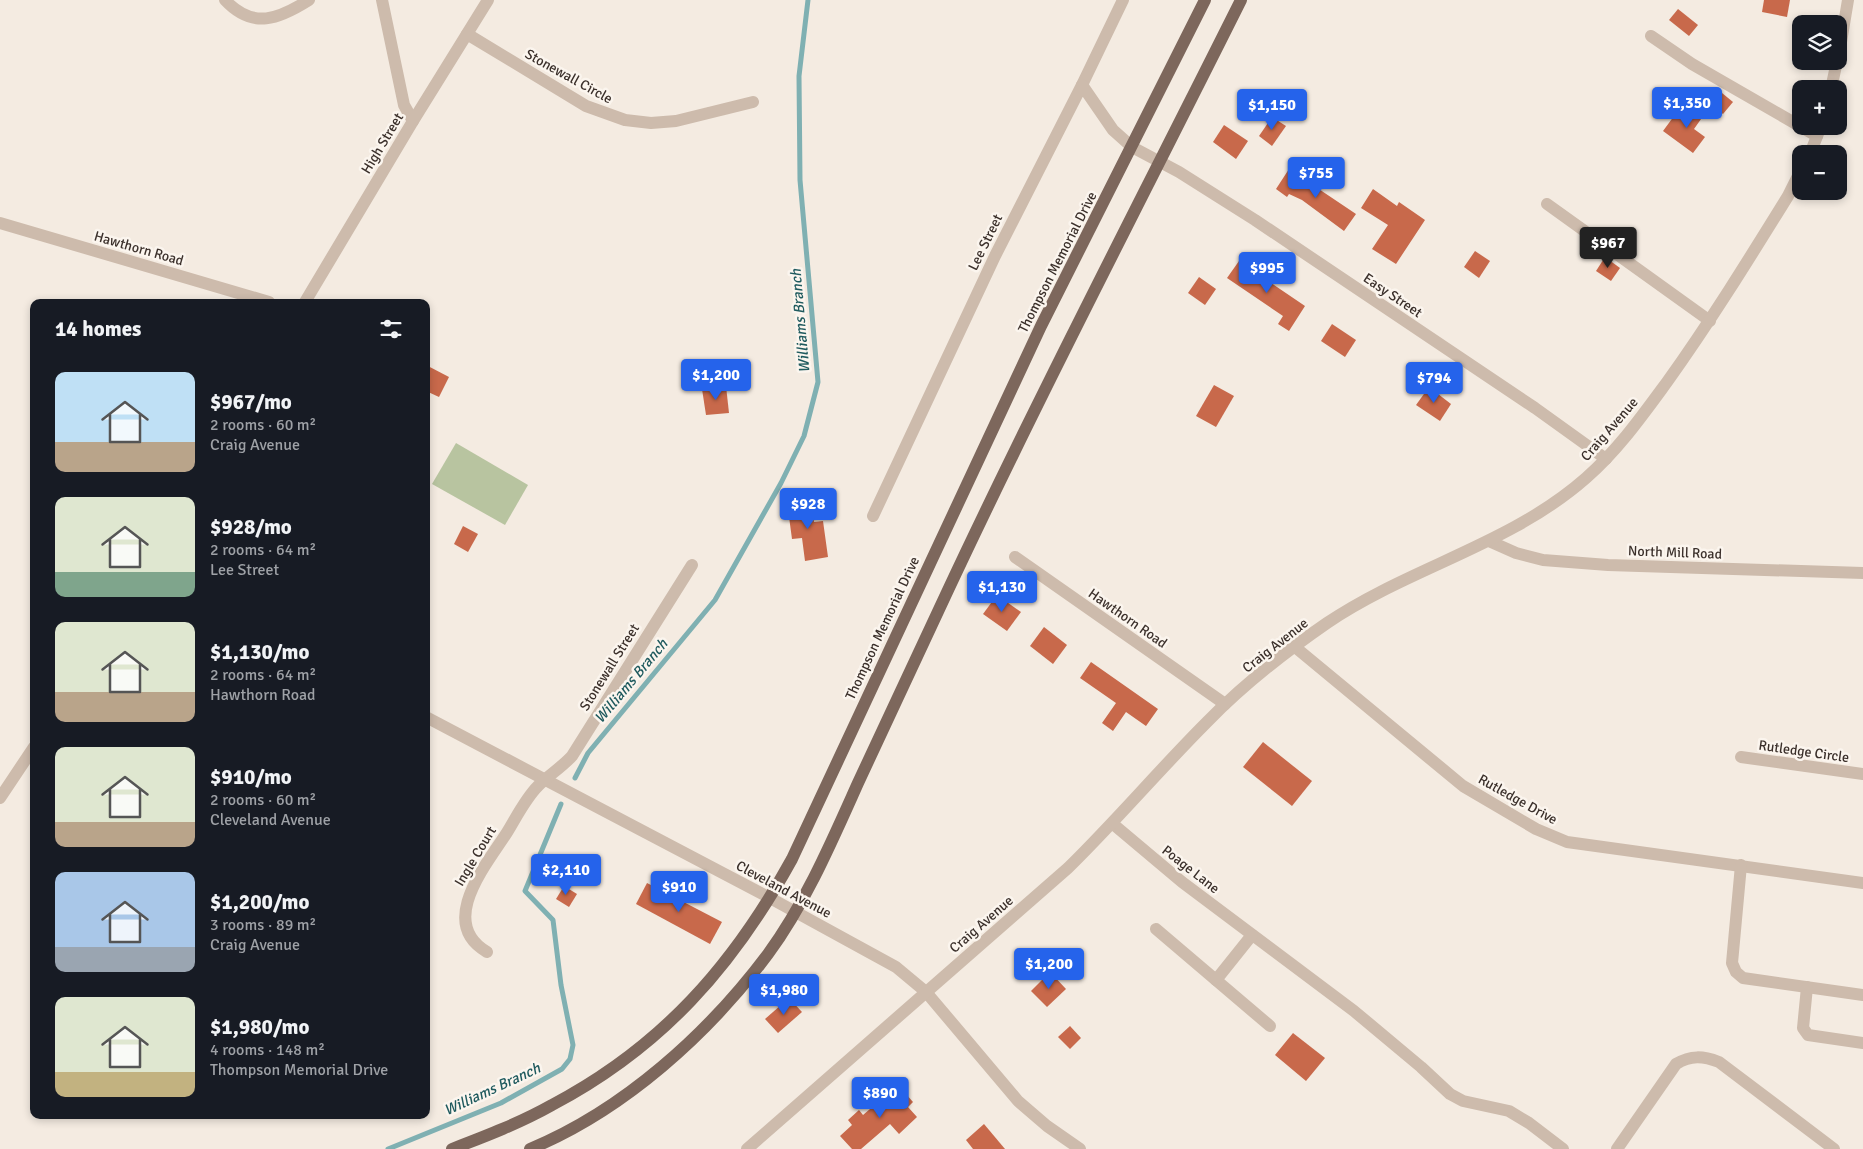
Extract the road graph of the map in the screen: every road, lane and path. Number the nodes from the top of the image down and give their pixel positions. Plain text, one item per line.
1 (225, 0) edge
2 (309, 0) edge
3 (382, 0) edge
4 (488, 0) edge
5 (1123, 0) edge
6 (1205, 0) edge
7 (1241, 0) edge
8 (1848, 0) edge
9 (1846, 15) edge
10 (466, 34) junction
11 (1651, 36) dead end
12 (1082, 85) junction
13 (752, 102) dead end
14 (1792, 117) edge
15 (413, 121) junction
16 (1132, 147) junction
17 (1160, 162) junction
18 (1792, 188) edge
19 (1547, 204) dead end
20 (0, 223) edge
21 (259, 299) edge
22 (307, 299) edge
23 (1710, 321) junction
24 (1606, 459) junction
25 (873, 516) dead end
26 (1489, 541) junction
27 (1015, 557) dead end
28 (692, 564) dead end
29 (1863, 573) edge
30 (1295, 647) junction
31 (1225, 704) junction
32 (430, 719) edge
33 (30, 753) edge
34 (1741, 757) dead end
35 (1863, 774) edge
36 (545, 779) junction
37 (0, 798) edge
38 (1113, 824) junction
39 (1741, 865) junction
40 (1863, 883) edge
41 (770, 898) junction
42 (795, 912) junction
43 (1156, 929) dead end
44 (1252, 935) junction
45 (487, 952) dead end
46 (1216, 980) junction
47 (1807, 987) junction
48 (926, 992) junction
49 (1863, 995) edge
50 (1270, 1026) dead end
51 (1863, 1043) edge
52 (452, 1149) edge
53 (530, 1149) edge
54 (747, 1149) edge
55 (1080, 1149) edge
56 (1563, 1149) edge
57 (1617, 1149) edge
58 (1834, 1149) edge

1 - 2 street
3 - 15 street
4 - 10 street, High Street
5 - 12 street, Lee Street
6 - 16 main road, Thompson Memorial Drive
7 - 17 main road
8 - 9 street
10 - 13 street, Stonewall Circle
10 - 15 street, High Street
11 - 14 street
12 - 16 street
12 - 25 street, Lee Street
15 - 22 street, High Street
16 - 17 street
16 - 41 main road, Thompson Memorial Drive
17 - 24 street, Easy Street
17 - 42 main road
18 - 23 street, Craig Avenue
19 - 23 street
20 - 21 street, Hawthorn Road
23 - 24 street, Craig Avenue
24 - 26 street, Craig Avenue
26 - 29 street, North Mill Road
26 - 30 street, Craig Avenue
27 - 31 street, Hawthorn Road
28 - 36 street, Stonewall Street
30 - 31 street, Craig Avenue
30 - 39 street, Rutledge Drive
31 - 38 street, Craig Avenue
32 - 36 street, Cleveland Avenue
33 - 37 street
34 - 35 street, Rutledge Circle
36 - 41 street, Cleveland Avenue
36 - 45 street, Ingle Court
38 - 44 street, Poage Lane
38 - 48 street, Craig Avenue
39 - 40 street, Rutledge Drive
39 - 47 street
41 - 42 street, Cleveland Avenue
41 - 52 main road, Thompson Memorial Drive
42 - 48 street, Cleveland Avenue
42 - 53 main road
43 - 46 street
44 - 46 street
44 - 56 street, Poage Lane
46 - 50 street
47 - 49 street
47 - 51 street
48 - 54 street, Craig Avenue
48 - 55 street, Cleveland Avenue
57 - 58 street

